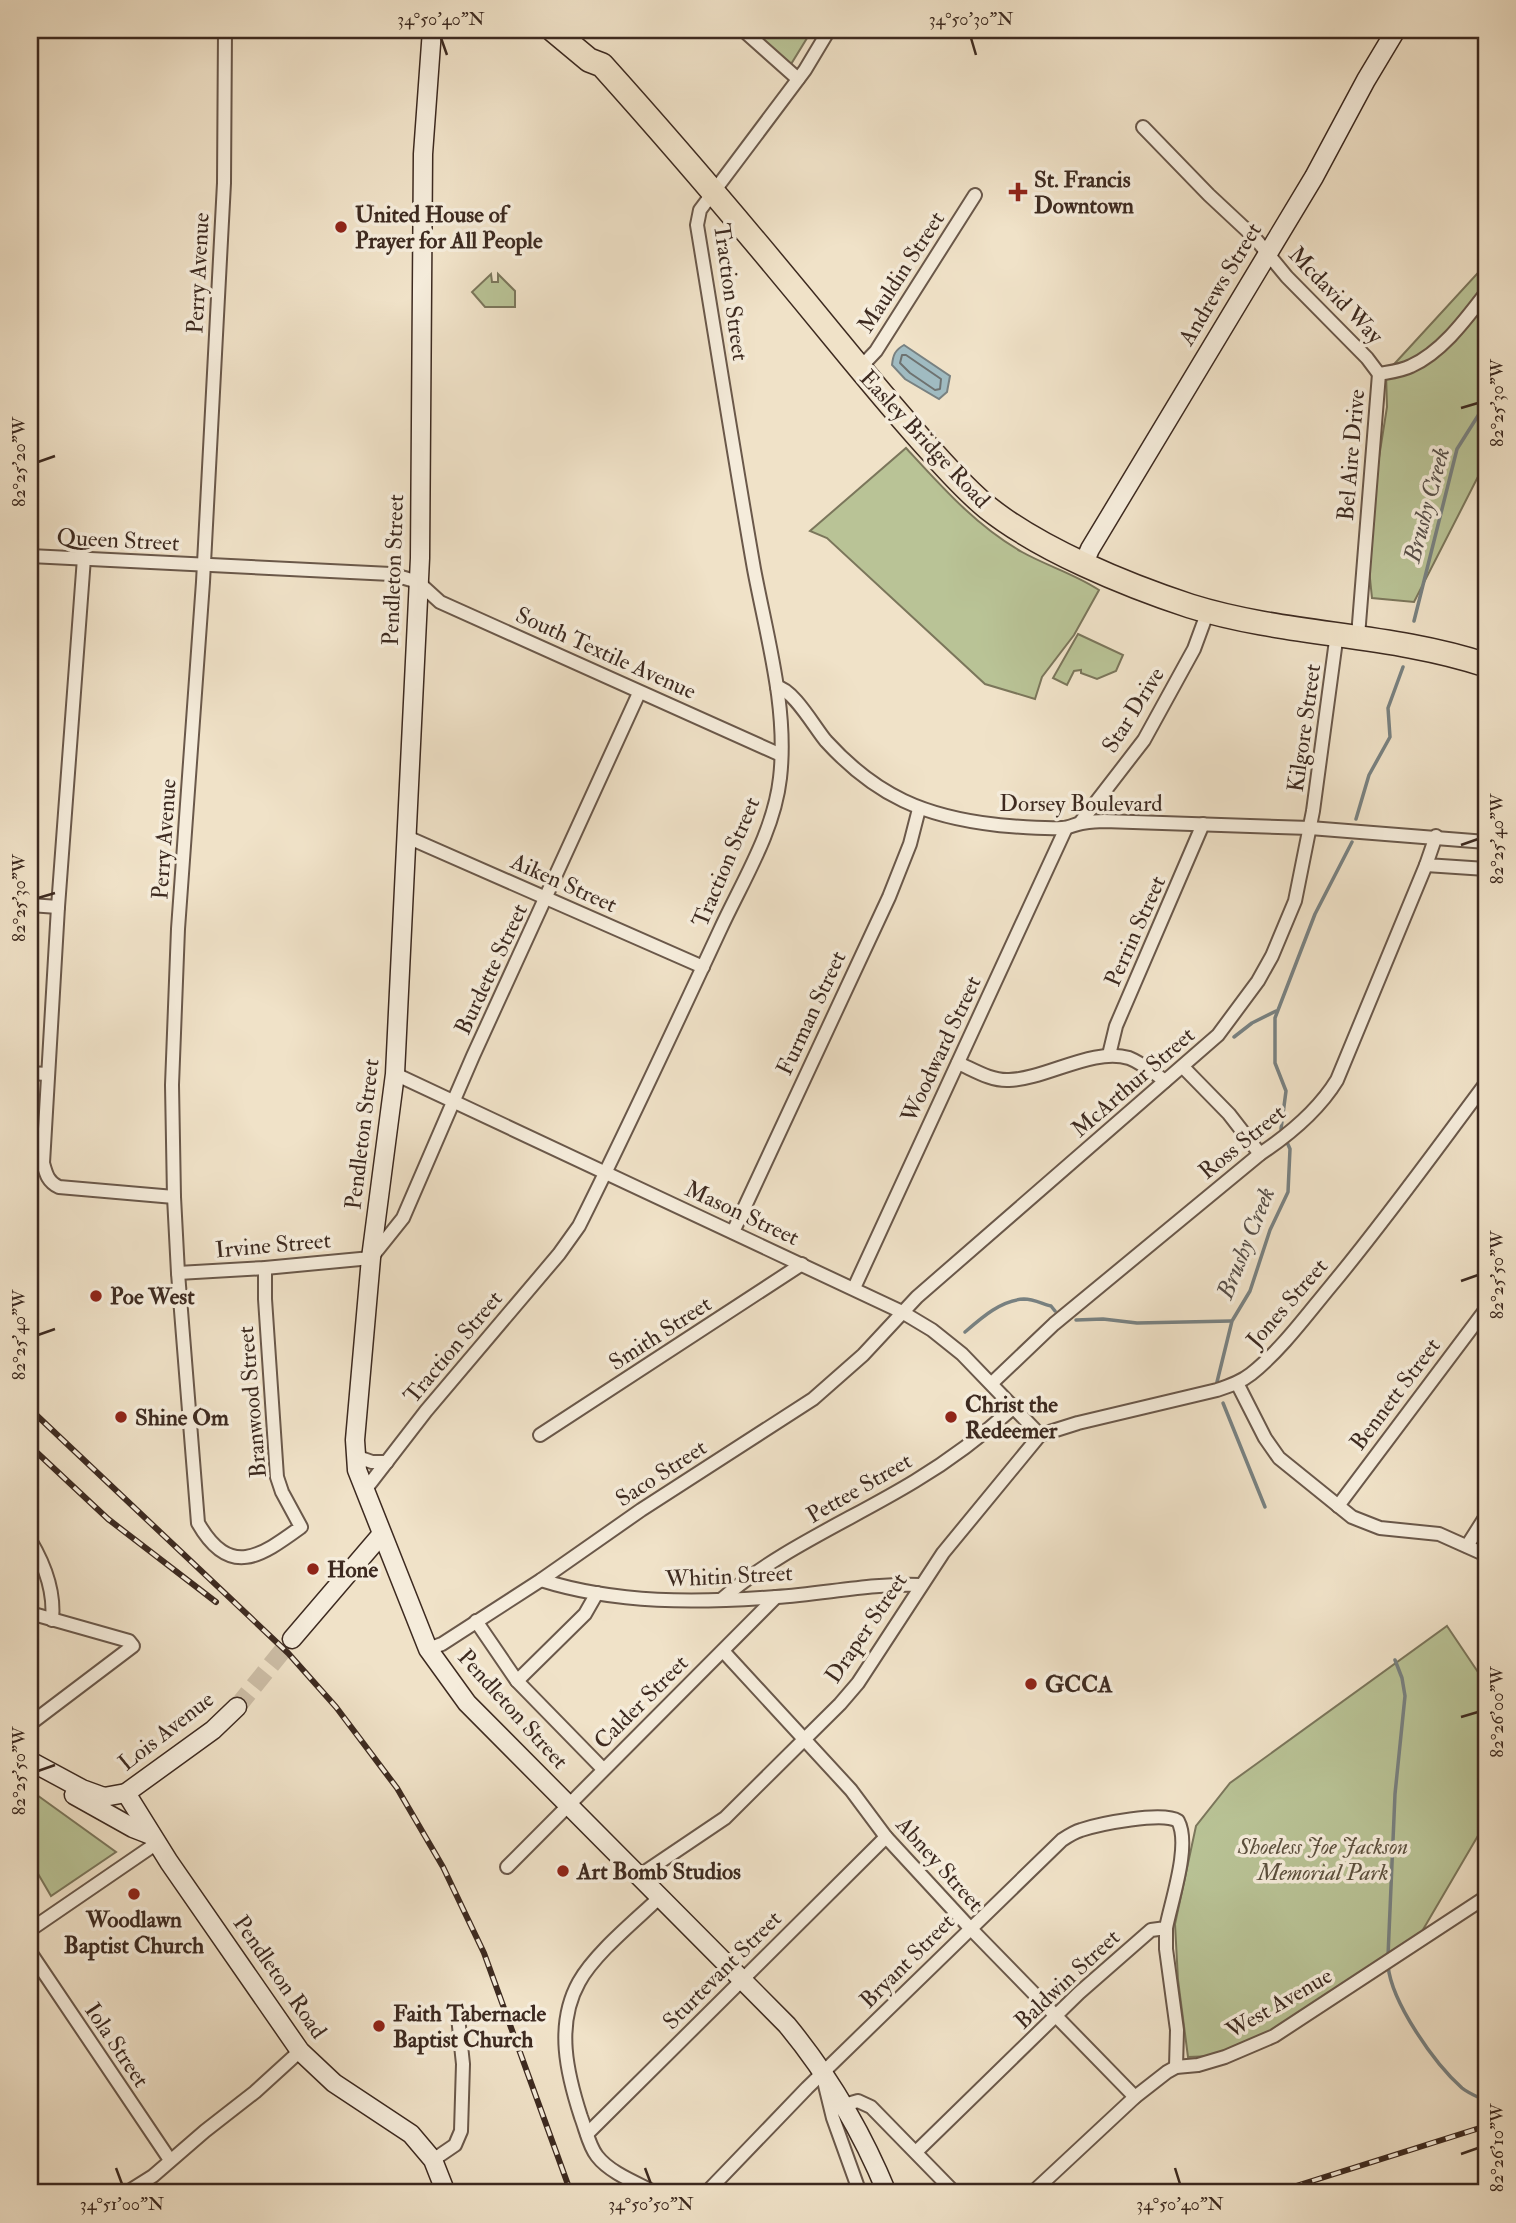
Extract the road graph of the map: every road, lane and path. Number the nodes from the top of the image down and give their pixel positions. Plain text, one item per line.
1 (226, 30) edge
2 (432, 30) edge
3 (553, 30) edge
4 (577, 30) edge
5 (743, 30) edge
6 (829, 30) edge
7 (1396, 30) edge
8 (602, 65) junction
9 (798, 79) junction
10 (1143, 127) dead end
11 (715, 192) junction
12 (975, 195) dead end
13 (1267, 253) junction
14 (1486, 293) edge
15 (859, 369) junction
16 (1379, 374) junction
17 (30, 556) edge
18 (84, 558) junction
19 (1084, 563) junction
20 (204, 565) junction
21 (418, 582) junction
22 (1208, 611) junction
23 (1347, 635) junction
24 (1486, 665) edge
25 (777, 687) junction
26 (639, 693) junction
27 (781, 755) junction
28 (919, 809) junction
29 (1080, 823) junction
30 (1203, 824) junction
31 (1066, 828) junction
32 (1310, 828) junction
33 (1436, 836) junction
34 (407, 837) junction
35 (1486, 842) edge
36 (1426, 865) junction
37 (1486, 869) edge
38 (547, 898) junction
39 (30, 905) edge
40 (58, 907) junction
41 (703, 967) junction
42 (1109, 1055) junction
43 (958, 1063) junction
44 (1183, 1067) junction
45 (30, 1073) edge
46 (47, 1074) junction
47 (395, 1074) junction
48 (1165, 1081) junction
49 (1486, 1083) edge
50 (455, 1101) junction
51 (1260, 1154) junction
52 (606, 1173) junction
53 (174, 1197) junction
54 (733, 1232) junction
55 (371, 1258) junction
56 (802, 1264) junction
57 (265, 1268) junction
58 (178, 1273) junction
59 (854, 1288) junction
60 (1486, 1309) edge
61 (902, 1312) junction
62 (992, 1383) junction
63 (1237, 1383) junction
64 (1014, 1407) junction
65 (540, 1435) dead end
66 (1040, 1435) junction
67 (355, 1456) junction
68 (387, 1462) junction
69 (365, 1489) junction
70 (1338, 1506) junction
71 (1486, 1516) edge
72 (301, 1527) joint
73 (381, 1535) junction
74 (30, 1540) edge
75 (1467, 1546) junction
76 (1486, 1555) edge
77 (541, 1580) junction
78 (920, 1585) junction
79 (597, 1593) junction
80 (776, 1597) junction
81 (722, 1599) junction
82 (30, 1613) edge
83 (52, 1620) junction
84 (476, 1620) junction
85 (292, 1639) tunnel mouth
86 (428, 1649) junction
87 (723, 1651) junction
88 (517, 1681) junction
89 (237, 1707) tunnel mouth
90 (30, 1724) edge
91 (802, 1740) junction
92 (32, 1762) edge
93 (603, 1769) junction
94 (126, 1793) junction
95 (567, 1804) junction
96 (886, 1837) junction
97 (154, 1839) junction
98 (507, 1867) dead end
99 (639, 1876) junction
100 (660, 1897) junction
101 (1486, 1897) edge
102 (970, 1928) junction
103 (1166, 1928) junction
104 (30, 1930) edge
105 (30, 1952) edge
106 (742, 1980) junction
107 (458, 2017) dead end
108 (1056, 2017) junction
109 (300, 2051) junction
110 (1177, 2067) junction
111 (824, 2072) junction
112 (1135, 2097) junction
113 (844, 2105) junction
114 (587, 2134) junction
115 (916, 2152) junction
116 (170, 2160) junction
117 (433, 2160) junction
118 (445, 2190) edge
119 (126, 2193) edge
120 (656, 2193) edge
121 (706, 2193) edge
122 (860, 2193) edge
123 (887, 2193) edge
124 (956, 2193) edge
125 (1032, 2193) edge

1 - 20 street, Perry Avenue
2 - 21 main road, Pendleton Street
3 - 8 highway, Easley Bridge Road
4 - 8 highway, Easley Bridge Road
5 - 9 street
6 - 9 street, Traction Street
7 - 13 main road, Andrews Street
8 - 11 highway, Easley Bridge Road
9 - 11 street, Traction Street
10 - 13 street, Mcdavid Way
11 - 15 highway, Easley Bridge Road
11 - 25 street, Traction Street
12 - 15 street, Mauldin Street
13 - 16 street, Mcdavid Way
13 - 19 main road, Andrews Street
14 - 16 street, Bel Aire Drive
15 - 19 highway, Easley Bridge Road
16 - 23 street, Bel Aire Drive
17 - 18 street, Queen Street
18 - 20 street, Queen Street
18 - 40 street
19 - 22 highway, Easley Bridge Road
20 - 21 street, Queen Street
20 - 53 street, Perry Avenue
21 - 26 street, South Textile Avenue
21 - 34 main road, Pendleton Street
22 - 23 highway, Easley Bridge Road
22 - 29 street, Star Drive
23 - 24 highway, Easley Bridge Road
23 - 32 street, Kilgore Street
25 - 27 street, Traction Street
25 - 28 street, Dorsey Boulevard
26 - 27 street, South Textile Avenue
26 - 38 street, Burdette Street
27 - 41 street, Traction Street
28 - 31 street, Dorsey Boulevard
28 - 54 street, Furman Street
29 - 30 street, Dorsey Boulevard
29 - 31 street, Dorsey Boulevard
30 - 32 street, Dorsey Boulevard
30 - 42 street, Perrin Street
31 - 43 street, Woodward Street
32 - 33 street, Dorsey Boulevard
32 - 44 street, McArthur Street
33 - 35 street, Dorsey Boulevard
33 - 36 street
34 - 38 street, Aiken Street
34 - 47 main road, Pendleton Street
36 - 37 street
36 - 51 street, Ross Street
38 - 41 street, Aiken Street
38 - 50 street, Burdette Street
39 - 40 street
40 - 46 street
41 - 52 street, Traction Street
42 - 43 street
42 - 48 street
43 - 59 street, Woodward Street
44 - 48 street, McArthur Street
44 - 51 street
45 - 46 street
46 - 53 street
47 - 50 street, Mason Street
47 - 55 main road, Pendleton Street
48 - 61 street, McArthur Street
49 - 63 street, Jones Street
50 - 52 street, Mason Street
50 - 55 street, Burdette Street
51 - 62 street, Ross Street
52 - 54 street, Mason Street
52 - 68 street, Traction Street
53 - 58 street, Perry Avenue
54 - 56 street, Mason Street
55 - 57 street, Irvine Street
55 - 67 main road, Pendleton Street
56 - 59 street, Mason Street
56 - 65 street, Smith Street
57 - 58 street, Irvine Street
57 - 72 street, Branwood Street
58 - 72 street, Perry Avenue
59 - 61 street, Mason Street
60 - 70 street, Bennett Street
61 - 62 street, Mason Street
61 - 77 street, Saco Street
62 - 64 street, Mason Street
63 - 66 street, Jones Street
63 - 70 street
64 - 66 street, Mason Street
64 - 81 street, Pettee Street
66 - 78 street, Draper Street
67 - 68 street
67 - 69 main road, Pendleton Street
68 - 69 street, Traction Street
69 - 73 main road, Pendleton Street
70 - 75 street
71 - 75 street
73 - 85 main road
73 - 86 main road, Pendleton Street
74 - 83 street
75 - 76 street
77 - 79 street, Whitin Street
77 - 84 street, Saco Street
78 - 80 street, Whitin Street
78 - 91 street, Draper Street
79 - 81 street, Whitin Street
79 - 88 street
80 - 81 street, Whitin Street
80 - 87 street, Calder Street
82 - 83 street
83 - 90 street
84 - 86 street, Saco Street
84 - 88 street
86 - 95 main road, Pendleton Street
87 - 91 street, Abney Street
87 - 93 street, Calder Street
88 - 93 street
89 - 94 main road, Lois Avenue
91 - 96 street, Abney Street
91 - 99 street, Draper Street
92 - 94 main road
92 - 97 main road
93 - 95 street, Calder Street
94 - 97 main road, Pendleton Road
95 - 98 street, Calder Street
95 - 99 main road, Pendleton Street
96 - 102 street, Abney Street
96 - 106 street, Sturtevant Street
97 - 104 street
97 - 109 main road, Pendleton Road
99 - 100 main road, Pendleton Street
100 - 106 main road, Pendleton Street
100 - 114 street
101 - 110 street, West Avenue
102 - 103 street, Bryant Street
102 - 108 street, Abney Street
102 - 111 street, Bryant Street
103 - 108 street, Baldwin Street
103 - 110 street
105 - 116 street, Iola Street
106 - 111 main road, Pendleton Street
106 - 114 street, Sturtevant Street
107 - 117 street
108 - 112 street, Abney Street
108 - 115 street, Baldwin Street
109 - 116 street
109 - 117 main road, Pendleton Road
110 - 112 street, West Avenue
111 - 113 main road, Pendleton Street
111 - 121 street, Bryant Street
111 - 122 street
112 - 125 street, West Avenue
113 - 115 street
113 - 123 main road, Pendleton Street
114 - 120 street
115 - 124 street
116 - 119 street
117 - 118 main road, Pendleton Road

